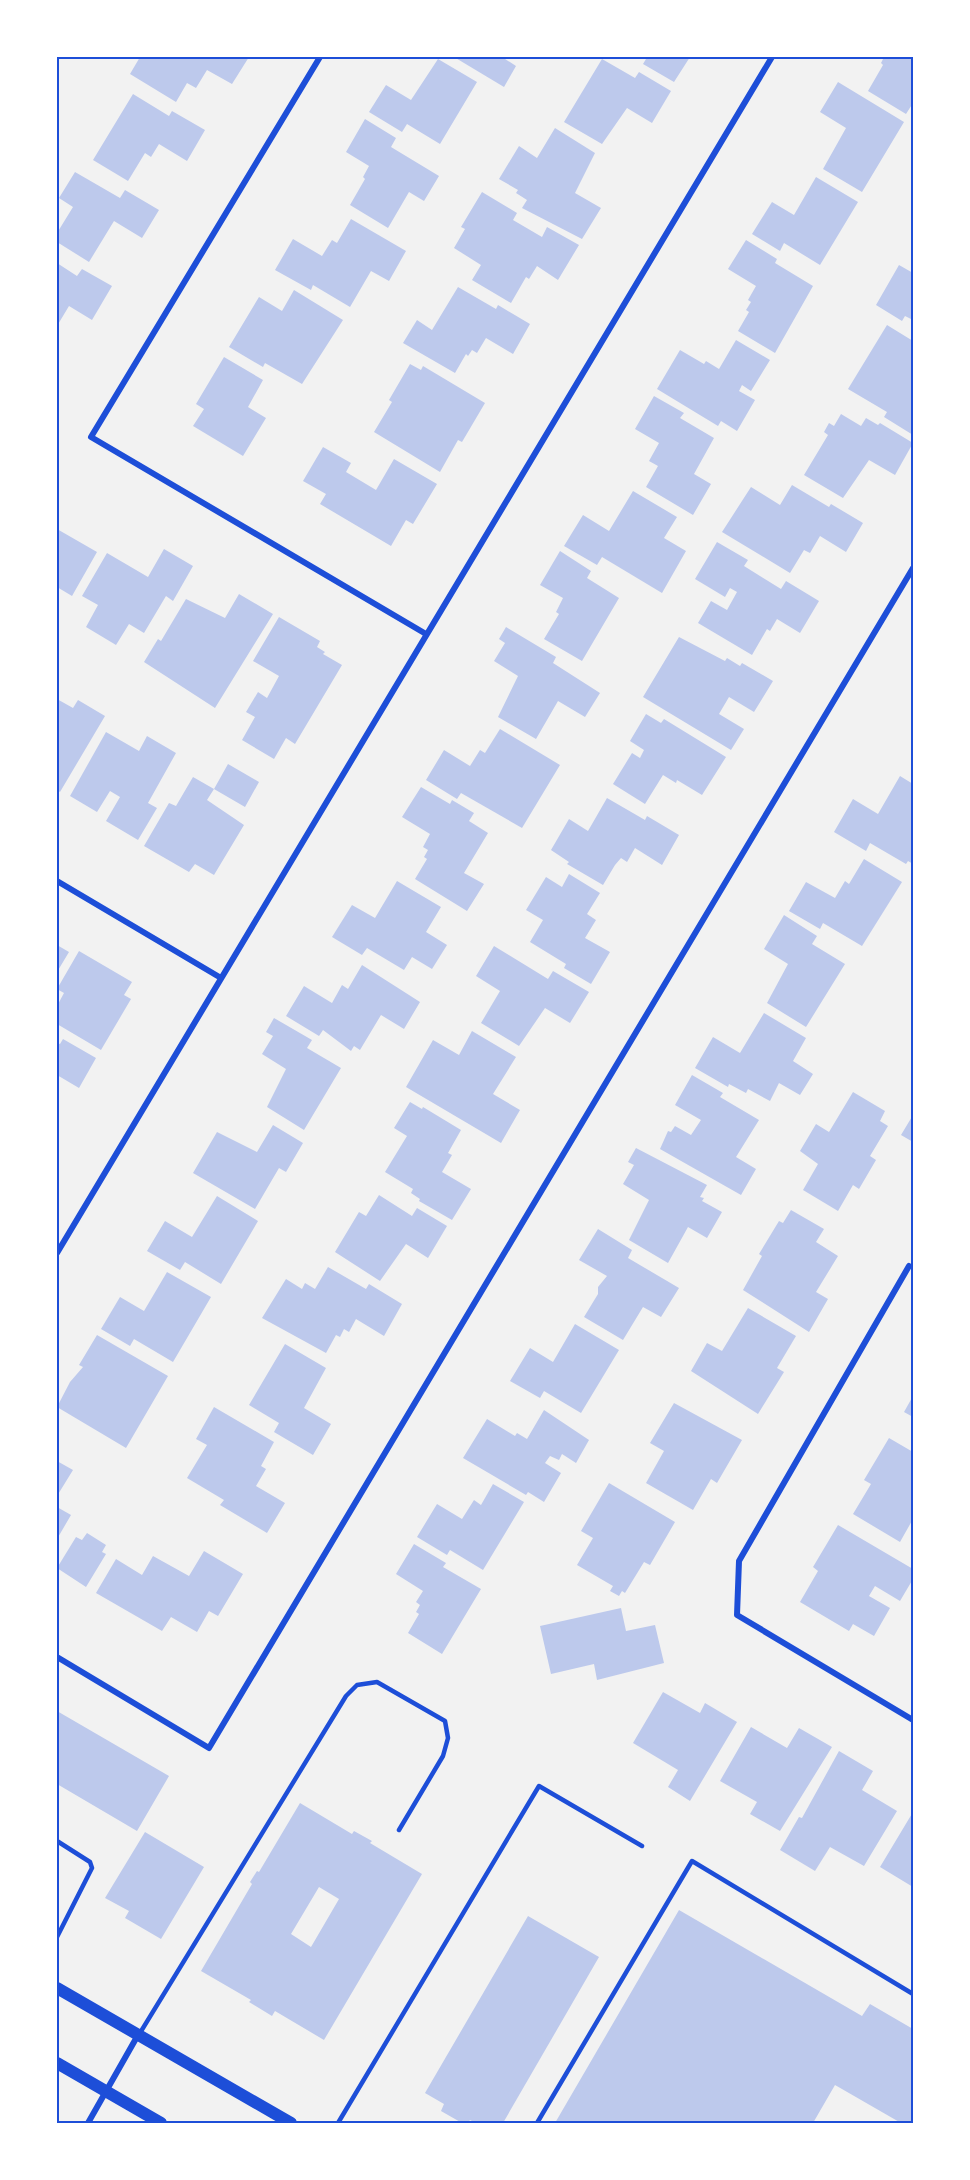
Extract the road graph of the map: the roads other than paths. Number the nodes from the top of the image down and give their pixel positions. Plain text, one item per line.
1 (320, 57) edge
2 (772, 57) edge
3 (913, 568) edge
4 (426, 634) junction
5 (57, 881) edge
6 (221, 978) junction
7 (57, 1252) edge
8 (909, 1266) dead end
9 (57, 1656) edge
10 (913, 1720) edge
11 (399, 1830) dead end
12 (57, 1841) edge
13 (642, 1846) dead end
14 (57, 1937) edge
15 (57, 1988) edge
16 (913, 1994) edge
17 (138, 2035) junction
18 (57, 2063) edge
19 (106, 2091) junction
20 (88, 2123) edge
21 (161, 2123) edge
22 (291, 2123) edge
23 (339, 2123) edge
24 (537, 2123) edge

1 - 4 street
2 - 4 street
3 - 9 street
4 - 6 street
5 - 6 street
6 - 7 street
8 - 10 street
11 - 17 lane
12 - 14 lane
13 - 23 lane
15 - 17 main road
16 - 24 lane
17 - 19 street
17 - 22 main road
18 - 19 main road
19 - 20 street
19 - 21 main road

